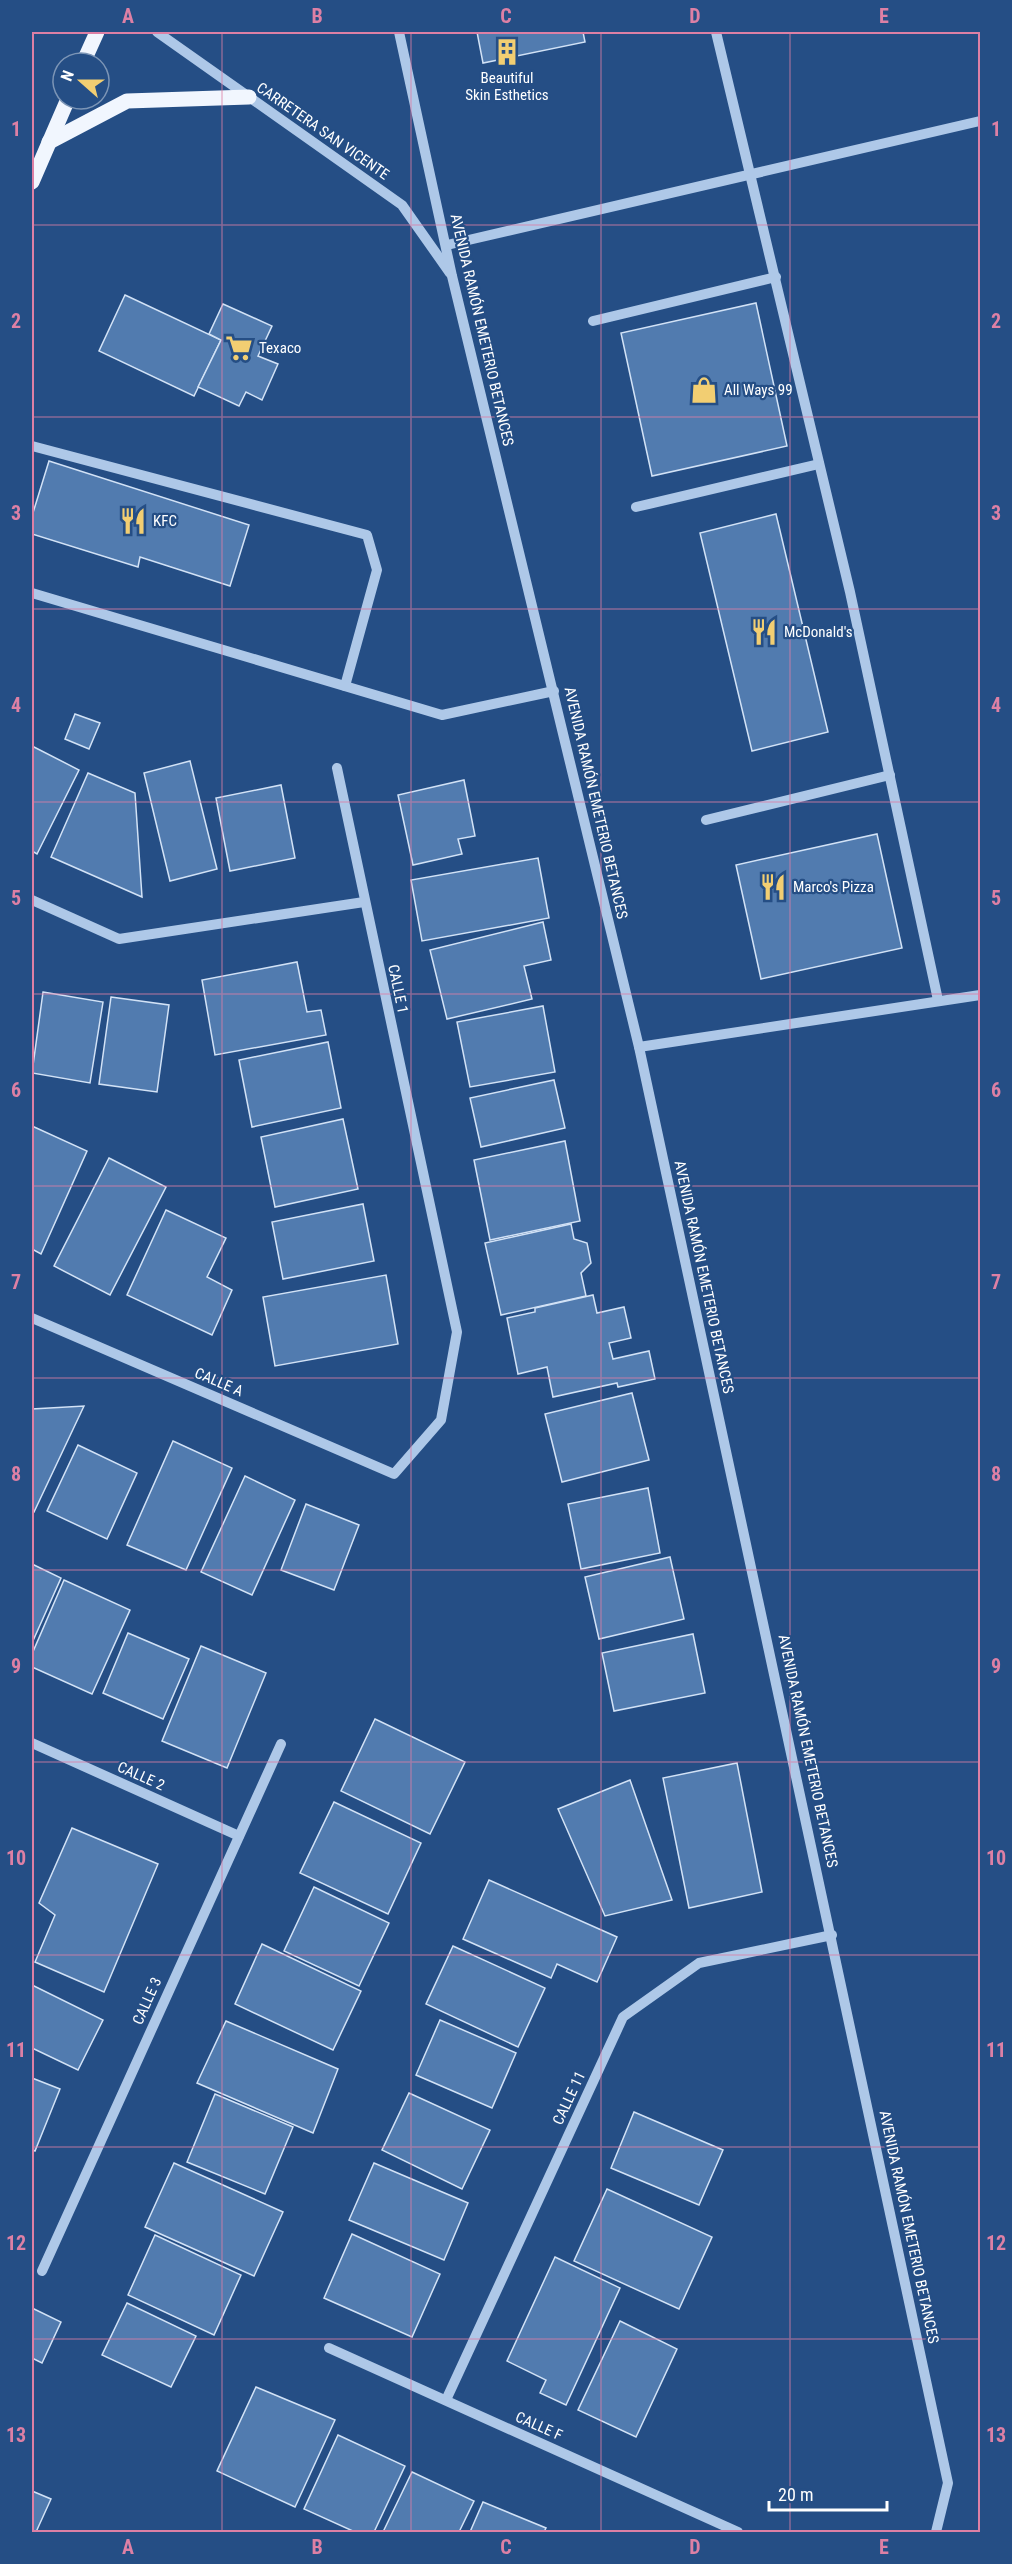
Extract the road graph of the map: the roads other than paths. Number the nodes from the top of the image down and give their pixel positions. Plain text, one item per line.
1 (97, 32) edge
2 (156, 32) edge
3 (399, 32) edge
4 (716, 32) edge
5 (88, 51) edge
6 (249, 97) junction
7 (63, 111) edge
8 (981, 122) edge
9 (49, 142) junction
10 (751, 175) junction
11 (32, 182) edge
12 (447, 245) junction
13 (452, 276) junction
14 (776, 277) junction
15 (594, 321) dead end
16 (32, 446) edge
17 (819, 464) junction
18 (636, 507) dead end
19 (32, 593) edge
20 (345, 686) junction
21 (554, 691) junction
22 (337, 768) dead end
23 (890, 775) junction
24 (706, 820) dead end
25 (32, 900) edge
26 (364, 902) junction
27 (981, 996) edge
28 (938, 1000) junction
29 (639, 1047) junction
30 (32, 1318) edge
31 (394, 1474) joint
32 (32, 1743) edge
33 (280, 1744) dead end
34 (239, 1836) junction
35 (832, 1935) junction
36 (42, 2271) dead end
37 (328, 2348) dead end
38 (446, 2400) junction
39 (738, 2532) edge
40 (936, 2532) edge

1 - 5 main road
2 - 6 street, CARRETERA SAN VICENTE
3 - 12 street, AVENIDA RAMÓN EMETERIO BETANCES
4 - 10 street
6 - 9 main road
6 - 13 street, CARRETERA SAN VICENTE
7 - 9 main road
8 - 10 street
9 - 11 main road
10 - 12 street
10 - 14 street
12 - 13 street, AVENIDA RAMÓN EMETERIO BETANCES
13 - 21 street, AVENIDA RAMÓN EMETERIO BETANCES
14 - 15 street
14 - 17 street
16 - 20 street
17 - 18 street
17 - 23 street
19 - 20 street
20 - 21 street
21 - 29 street, AVENIDA RAMÓN EMETERIO BETANCES
22 - 26 street, CALLE 1
23 - 24 street
23 - 28 street
25 - 26 street
26 - 31 street, CALLE 1
27 - 28 street
28 - 29 street
29 - 35 street, AVENIDA RAMÓN EMETERIO BETANCES
30 - 31 street, CALLE A
32 - 34 street, CALLE 2
33 - 34 street, CALLE 3
34 - 36 street, CALLE 3
35 - 38 street, CALLE 11
35 - 40 street, AVENIDA RAMÓN EMETERIO BETANCES
37 - 38 street, CALLE F
38 - 39 street, CALLE F

